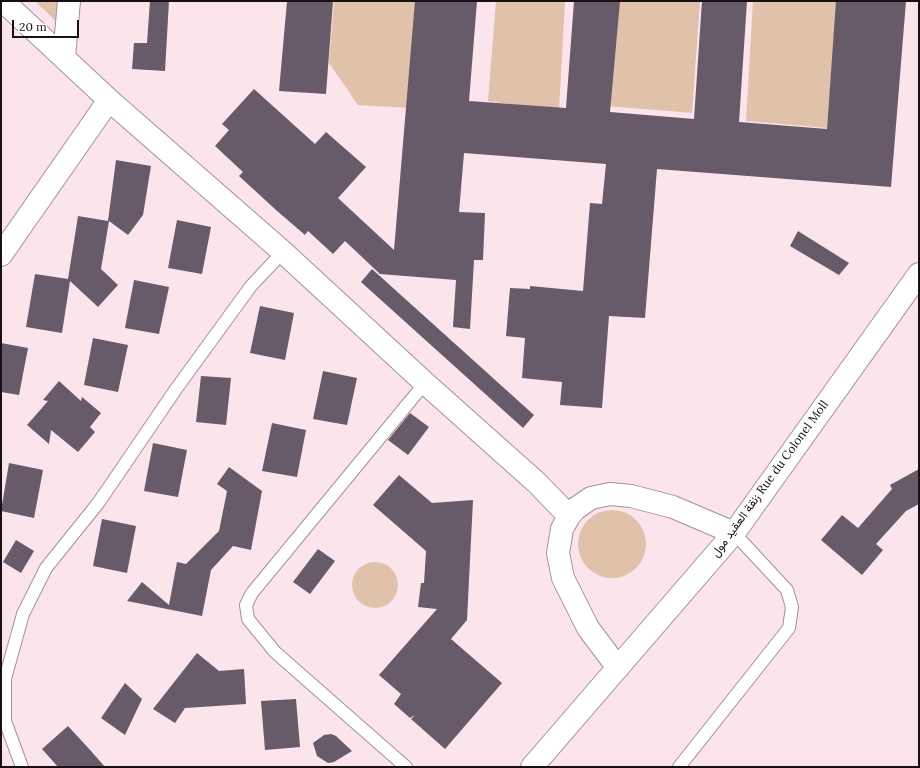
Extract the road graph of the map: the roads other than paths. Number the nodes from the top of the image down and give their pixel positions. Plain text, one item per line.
1 (3, 1) edge
2 (69, 1) edge
3 (64, 57) junction
4 (109, 100) junction
5 (283, 252) junction
6 (1, 255) edge
7 (919, 274) edge
8 (425, 383) junction
9 (569, 516) junction
10 (734, 533) junction
11 (618, 668) junction
12 (22, 767) edge
13 (406, 767) edge
14 (532, 767) edge
15 (679, 767) edge

1 - 3 street
2 - 3 street
3 - 4 street
4 - 5 street
4 - 6 street
5 - 8 street
5 - 12 lane
7 - 10 street, زنقة العقيد مول Rue du Colonel Moll
8 - 9 street
8 - 13 lane
9 - 10 street
9 - 11 street
10 - 11 street, زنقة العقيد مول Rue du Colonel Moll
10 - 15 lane
11 - 14 street, زنقة العقيد مول Rue du Colonel Moll

